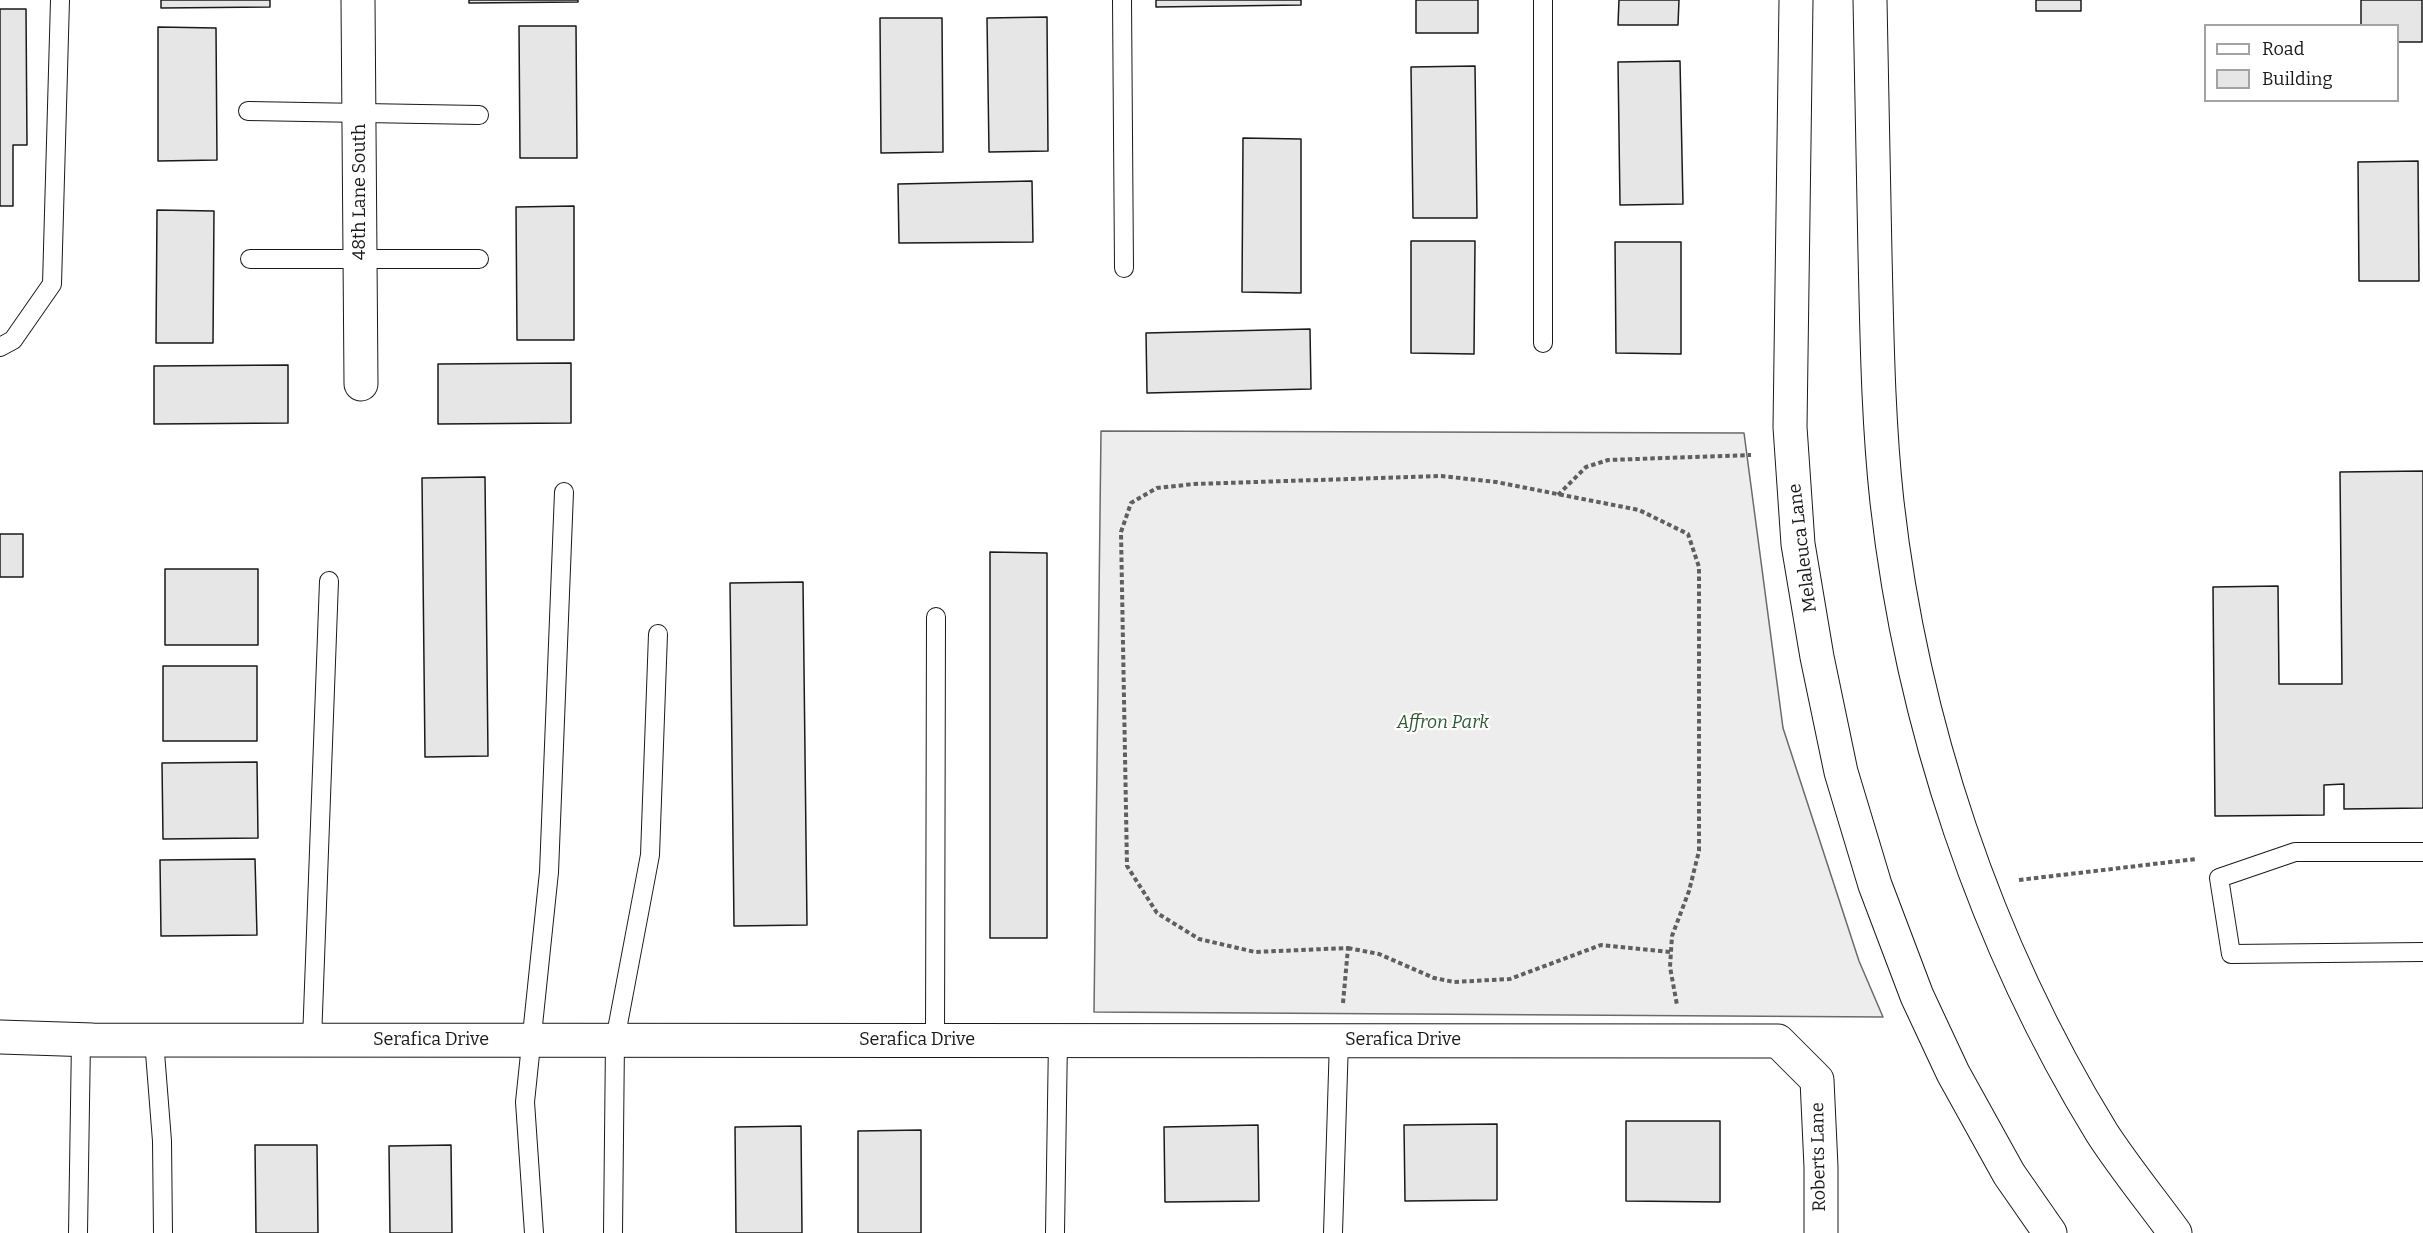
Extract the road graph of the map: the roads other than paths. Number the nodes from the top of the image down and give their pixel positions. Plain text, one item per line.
1 (60, 0) edge
2 (358, 0) edge
3 (1122, 0) edge
4 (1543, 0) edge
5 (1796, 0) edge
6 (1870, 0) edge
7 (249, 111) dead end
8 (359, 113) junction
9 (479, 115) dead end
10 (360, 259) junction
11 (479, 259) dead end
12 (250, 260) dead end
13 (1124, 268) dead end
14 (1543, 343) dead end
15 (0, 347) edge
16 (361, 384) dead end
17 (564, 492) dead end
18 (329, 581) dead end
19 (936, 617) dead end
20 (658, 634) dead end
21 (2423, 852) edge
22 (2423, 952) edge
23 (0, 1037) edge
24 (1058, 1039) junction
25 (81, 1040) junction
26 (154, 1040) junction
27 (312, 1040) junction
28 (530, 1040) junction
29 (615, 1040) junction
30 (934, 1040) junction
31 (1340, 1040) junction
32 (1817, 1080) joint
33 (78, 1233) edge
34 (163, 1233) edge
35 (534, 1233) edge
36 (613, 1233) edge
37 (1055, 1233) edge
38 (1333, 1233) edge
39 (1821, 1233) edge
40 (2050, 1233) edge
41 (2175, 1233) edge

1 - 15 lane
2 - 8 street, 48th Lane South
3 - 13 lane
4 - 14 lane
5 - 40 street, Melaleuca Lane
6 - 41 street
7 - 8 lane
8 - 9 lane
8 - 10 street, 48th Lane South
10 - 11 lane
10 - 12 lane
10 - 16 street, 48th Lane South
17 - 28 lane
18 - 27 lane
19 - 30 lane
20 - 29 lane
21 - 22 lane
23 - 25 street, Serafica Drive
24 - 30 street, Serafica Drive
24 - 31 street, Serafica Drive
24 - 37 lane
25 - 26 street, Serafica Drive
25 - 33 lane
26 - 27 street, Serafica Drive
26 - 34 lane
27 - 28 street, Serafica Drive
28 - 29 street, Serafica Drive
28 - 35 lane
29 - 30 street, Serafica Drive
29 - 36 lane
31 - 32 street, Serafica Drive
31 - 38 lane
32 - 39 street, Roberts Lane

